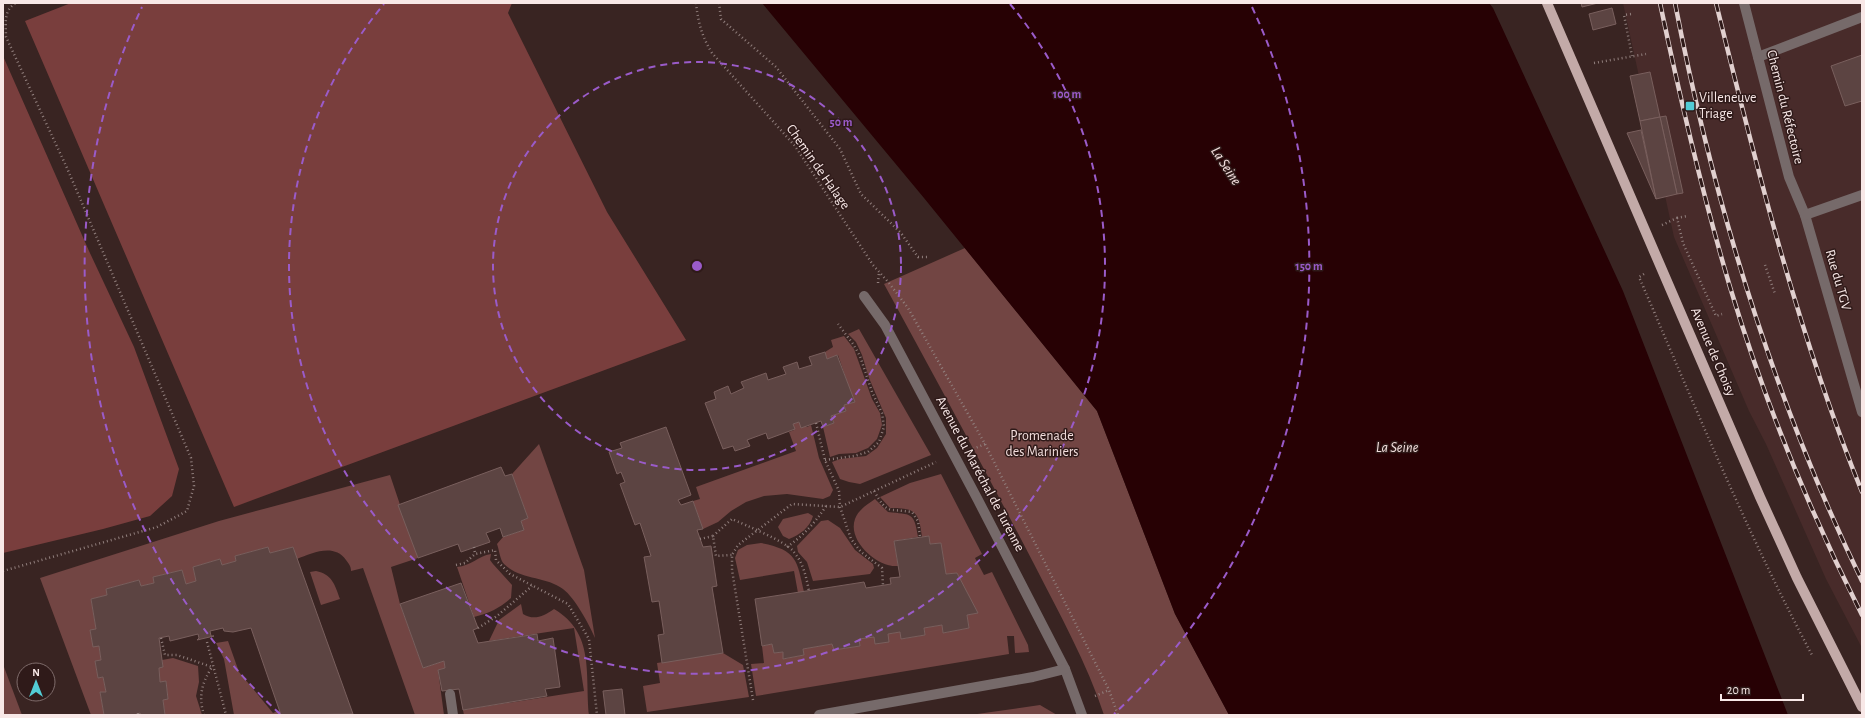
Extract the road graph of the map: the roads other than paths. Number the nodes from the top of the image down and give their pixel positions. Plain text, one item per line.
1 (1547, 3) edge
2 (1744, 3) edge
3 (1862, 17) edge
4 (1758, 56) junction
5 (1862, 195) edge
6 (1805, 215) junction
7 (864, 296) dead end
8 (1862, 412) edge
9 (1064, 669) junction
10 (450, 694) dead end
11 (1862, 707) edge
12 (453, 715) edge
13 (818, 715) edge
14 (1082, 715) edge

1 - 11 main road, Avenue de Choisy
2 - 4 street, Chemin du Réfectoire
3 - 4 street
4 - 6 street, Chemin du Réfectoire
5 - 6 street
6 - 8 street, Rue du TGV
7 - 9 street, Avenue du Maréchal de Turenne
9 - 13 street
9 - 14 street, Avenue du Maréchal de Turenne
10 - 12 street

